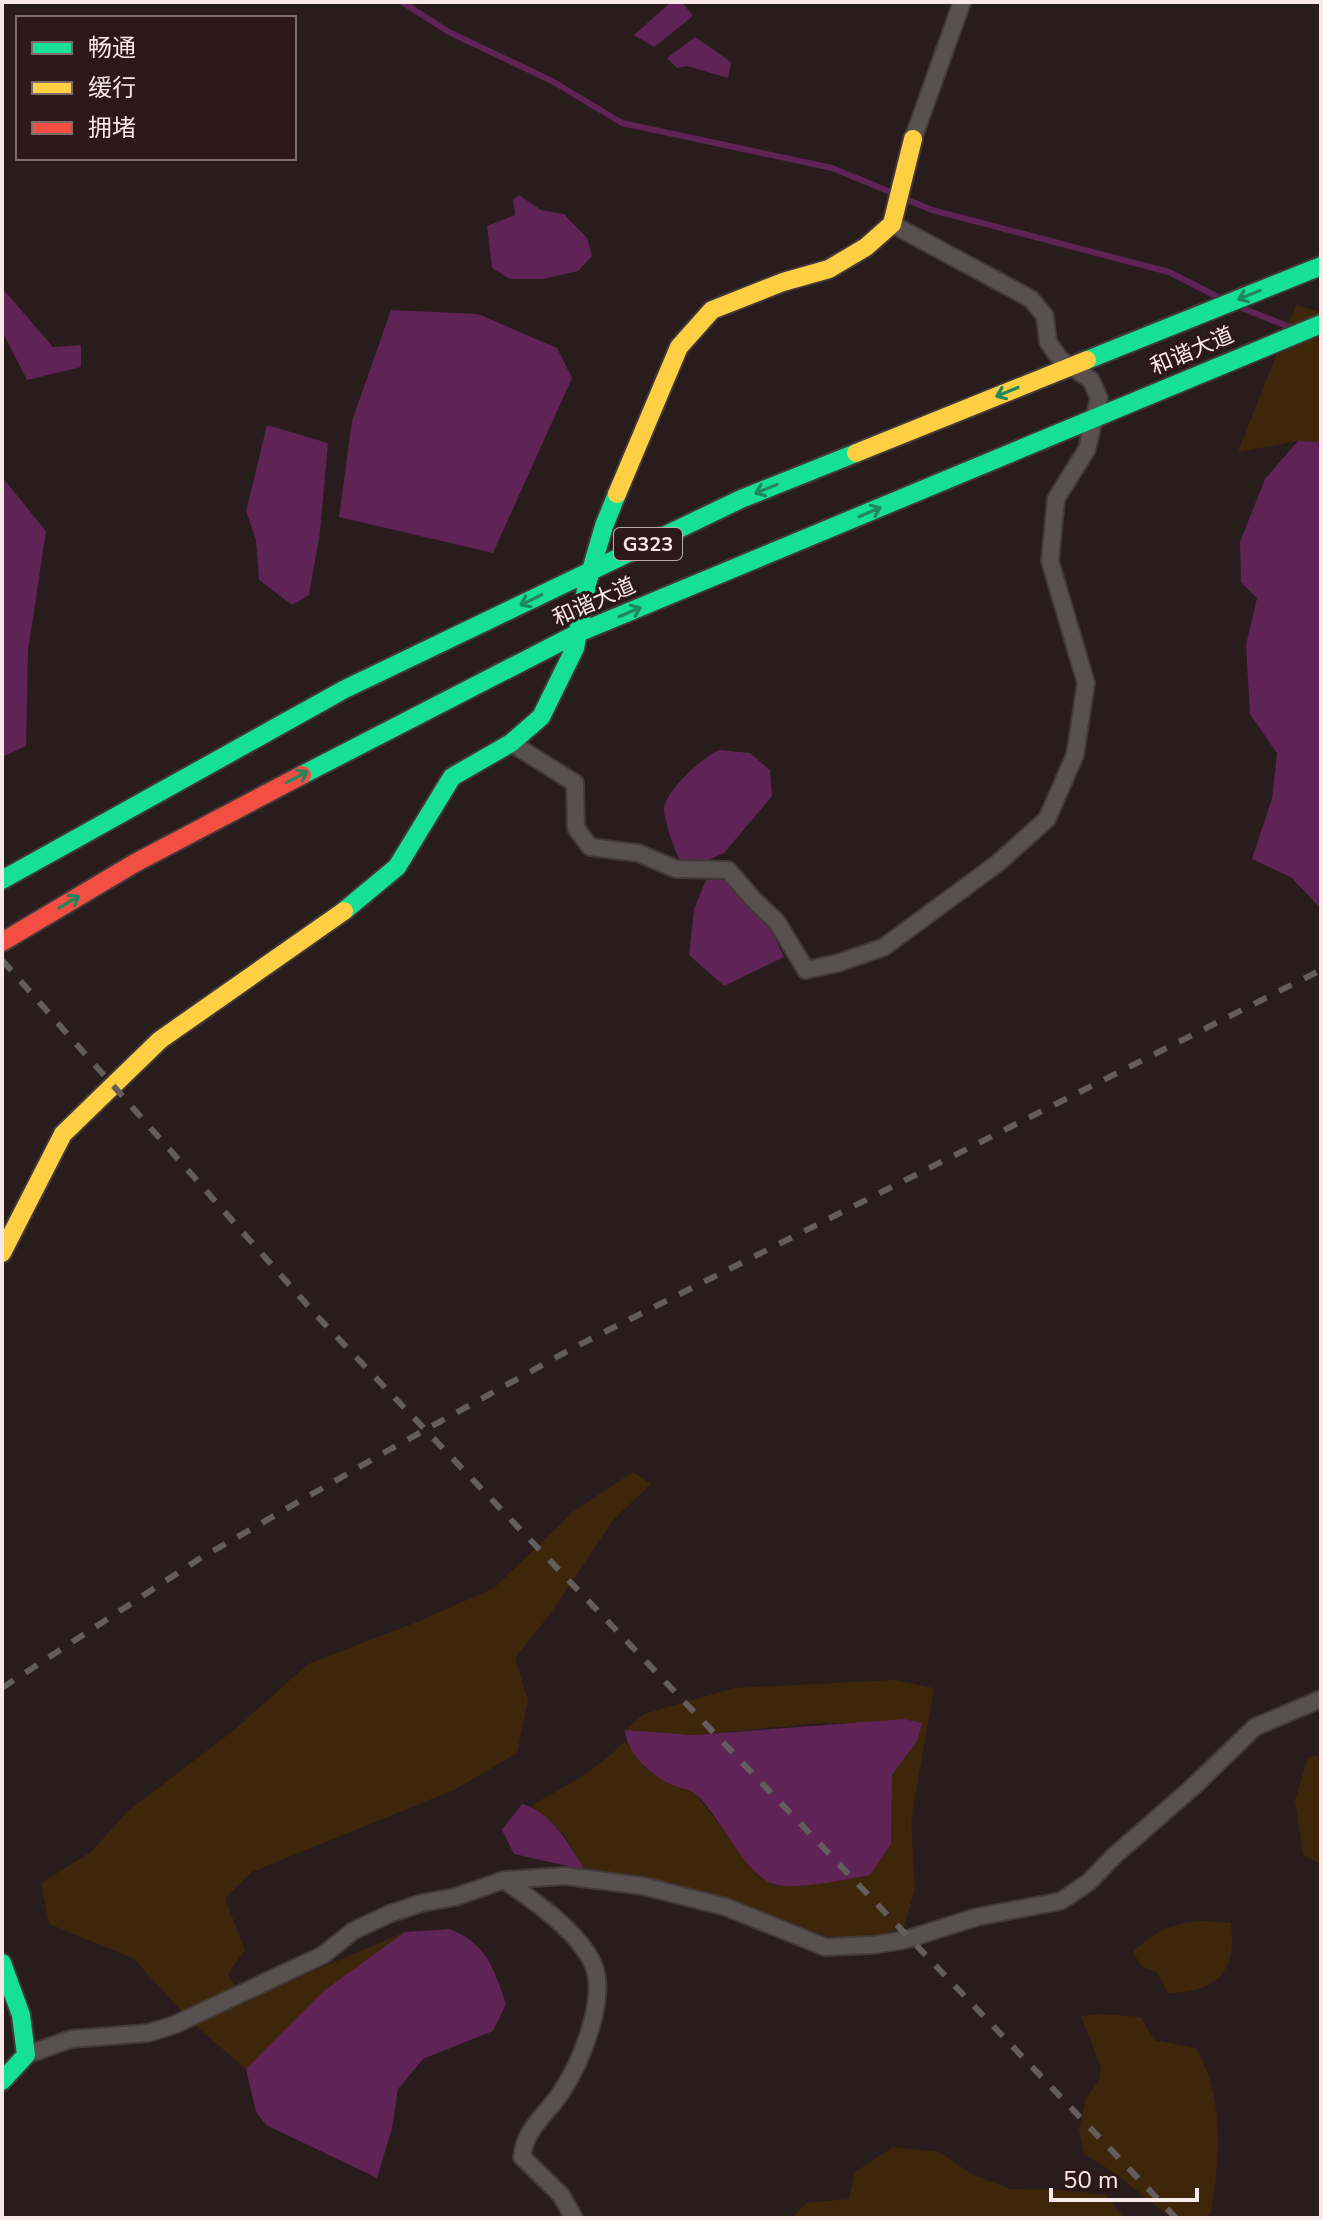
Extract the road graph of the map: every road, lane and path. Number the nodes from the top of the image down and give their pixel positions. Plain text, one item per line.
1 (962, 2) edge
2 (913, 139) joint
3 (892, 224) junction
4 (1321, 266) edge
5 (1317, 326) edge
6 (1094, 419) junction
7 (578, 633) junction
8 (511, 743) junction
9 (2, 880) edge
10 (2, 942) edge
11 (2, 1253) edge
12 (1321, 1699) edge
13 (504, 1880) junction
14 (2, 1963) edge
15 (26, 2055) junction
16 (2, 2081) edge
17 (574, 2218) edge

1 - 2 street
2 - 3 main road
3 - 6 street
3 - 7 main road
4 -> 9 main road, 和谐大道 / G323
5 - 6 main road, 和谐大道 / G323
7 -> 6 main road, 和谐大道 / G323
6 - 8 street
7 - 8 main road
10 -> 7 main road, 和谐大道 / G323
8 - 11 main road
12 - 13 street
13 - 15 street
13 - 17 street
14 - 15 main road
15 - 16 main road

